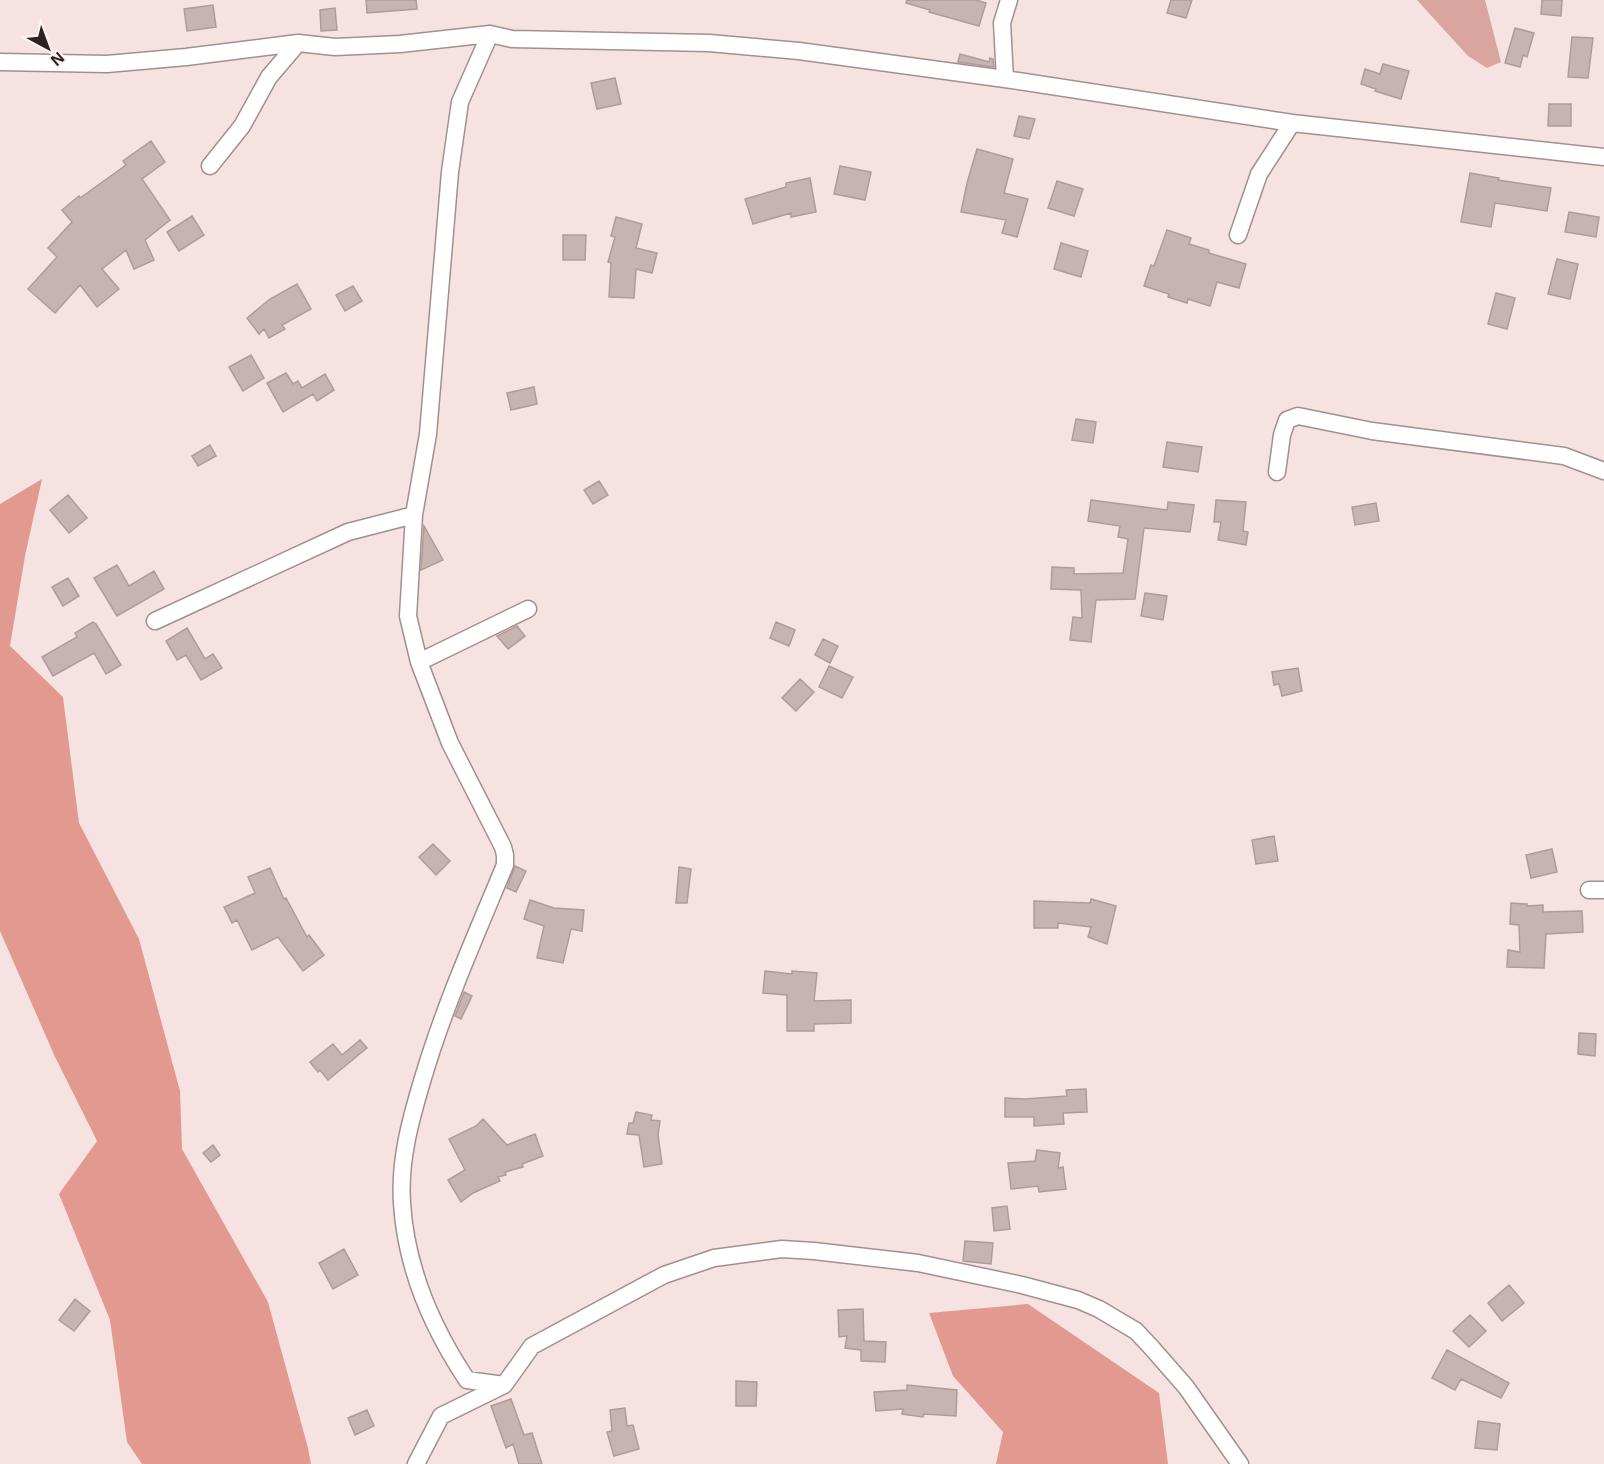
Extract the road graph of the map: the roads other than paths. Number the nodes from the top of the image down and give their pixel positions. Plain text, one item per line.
1 (1009, 0) edge
2 (490, 34) junction
3 (298, 44) junction
4 (0, 63) edge
5 (1005, 79) junction
6 (1292, 123) junction
7 (1604, 156) edge
8 (210, 166) dead end
9 (1239, 235) dead end
10 (1604, 471) edge
11 (1277, 472) dead end
12 (414, 514) junction
13 (528, 609) dead end
14 (155, 621) dead end
15 (419, 662) junction
16 (504, 1385) junction
17 (416, 1464) edge
18 (1240, 1464) edge

1 - 5 street
2 - 3 street
2 - 5 street
2 - 12 street
3 - 4 street
3 - 8 street
5 - 6 street
6 - 7 street
6 - 9 street
10 - 11 street
12 - 14 street
12 - 15 street
13 - 15 street
15 - 16 street
16 - 17 street
16 - 18 street

